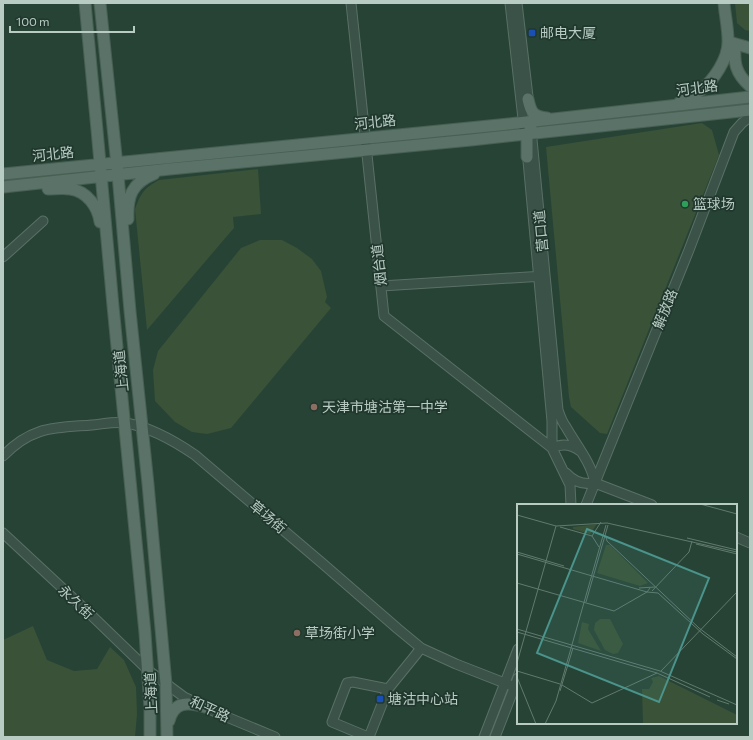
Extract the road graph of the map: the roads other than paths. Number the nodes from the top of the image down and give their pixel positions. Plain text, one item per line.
1 (85, 3) edge
2 (100, 3) edge
3 (351, 3) edge
4 (510, 3) edge
5 (517, 3) edge
6 (724, 3) edge
7 (732, 43) junction
8 (750, 48) edge
9 (750, 86) edge
10 (750, 97) edge
11 (524, 99) junction
12 (673, 106) junction
13 (750, 110) edge
14 (750, 118) edge
15 (556, 119) junction
16 (528, 129) junction
17 (559, 130) junction
18 (114, 132) junction
19 (497, 137) junction
20 (366, 138) junction
21 (367, 149) junction
22 (531, 156) junction
23 (145, 160) junction
24 (170, 169) junction
25 (112, 171) junction
26 (3, 174) edge
27 (23, 185) junction
28 (3, 187) edge
29 (43, 221) dead end
30 (3, 257) edge
31 (542, 276) junction
32 (127, 283) junction
33 (111, 284) junction
34 (381, 286) junction
35 (125, 423) junction
36 (141, 427) junction
37 (552, 448) junction
38 (582, 452) junction
39 (3, 456) edge
40 (560, 465) junction
41 (580, 483) junction
42 (595, 483) junction
43 (572, 504) edge
44 (572, 504) edge
45 (586, 504) edge
46 (649, 504) edge
47 (3, 533) edge
48 (737, 537) edge
49 (750, 543) edge
50 (420, 648) junction
51 (517, 652) edge
52 (149, 672) junction
53 (516, 682) edge
54 (505, 683) junction
55 (166, 684) junction
56 (388, 689) junction
57 (205, 707) junction
58 (168, 734) edge
59 (150, 737) edge
60 (275, 737) edge
61 (368, 737) edge
62 (484, 737) edge
63 (495, 737) edge

1 - 25 main road, 上海道
2 - 18 main road, 上海道
3 - 20 street, 烟台道
4 - 11 street
5 - 11 street
6 - 7 main road
7 - 8 main road
7 - 9 main road
7 - 12 main road
10 - 12 main road, 河北路
11 - 15 main road
11 - 16 street
12 - 15 main road, 河北路
13 - 17 main road, 河北路
14 - 42 street, 解放路
15 - 16 main road, 河北路
16 - 17 main road, 河北路
16 - 19 main road, 河北路
16 - 20 main road, 河北路
16 - 22 main road
17 - 22 street
18 - 23 main road
18 - 25 main road, 上海道
19 - 21 main road, 河北路
19 - 22 main road
20 - 21 street, 烟台道
20 - 23 main road, 河北路
21 - 24 main road, 河北路
21 - 34 street, 烟台道
22 - 31 street, 营口道
23 - 25 main road, 河北路
24 - 25 main road, 河北路
24 - 32 main road
25 - 26 main road, 河北路
25 - 27 main road, 河北路
25 - 32 main road, 上海道
25 - 33 main road, 上海道
27 - 28 main road, 河北路
27 - 33 main road
29 - 30 street
31 - 34 street
31 - 37 street, 营口道
31 - 38 street, 营口道
32 - 36 main road, 上海道
33 - 35 main road, 上海道
34 - 37 street, 烟台道
35 - 36 street, 草场街
35 - 39 street, 草场街
35 - 52 main road, 上海道
36 - 50 street, 草场街
36 - 55 main road, 上海道
37 - 38 street
37 - 40 street
38 - 42 street, 营口道
40 - 41 street
40 - 43 street
41 - 42 street
41 - 44 street
42 - 45 street, 解放路
42 - 46 street
47 - 52 street, 永久街
48 - 49 street
50 - 54 street, 草场街
50 - 56 street
51 - 54 street
52 - 55 street, 和平路
52 - 59 main road, 上海道
53 - 54 street, 草场街
53 - 63 street
54 - 62 street
55 - 57 street, 和平路
55 - 58 main road, 上海道
56 - 61 street
56 - 61 street
57 - 58 main road
57 - 60 street, 和平路

